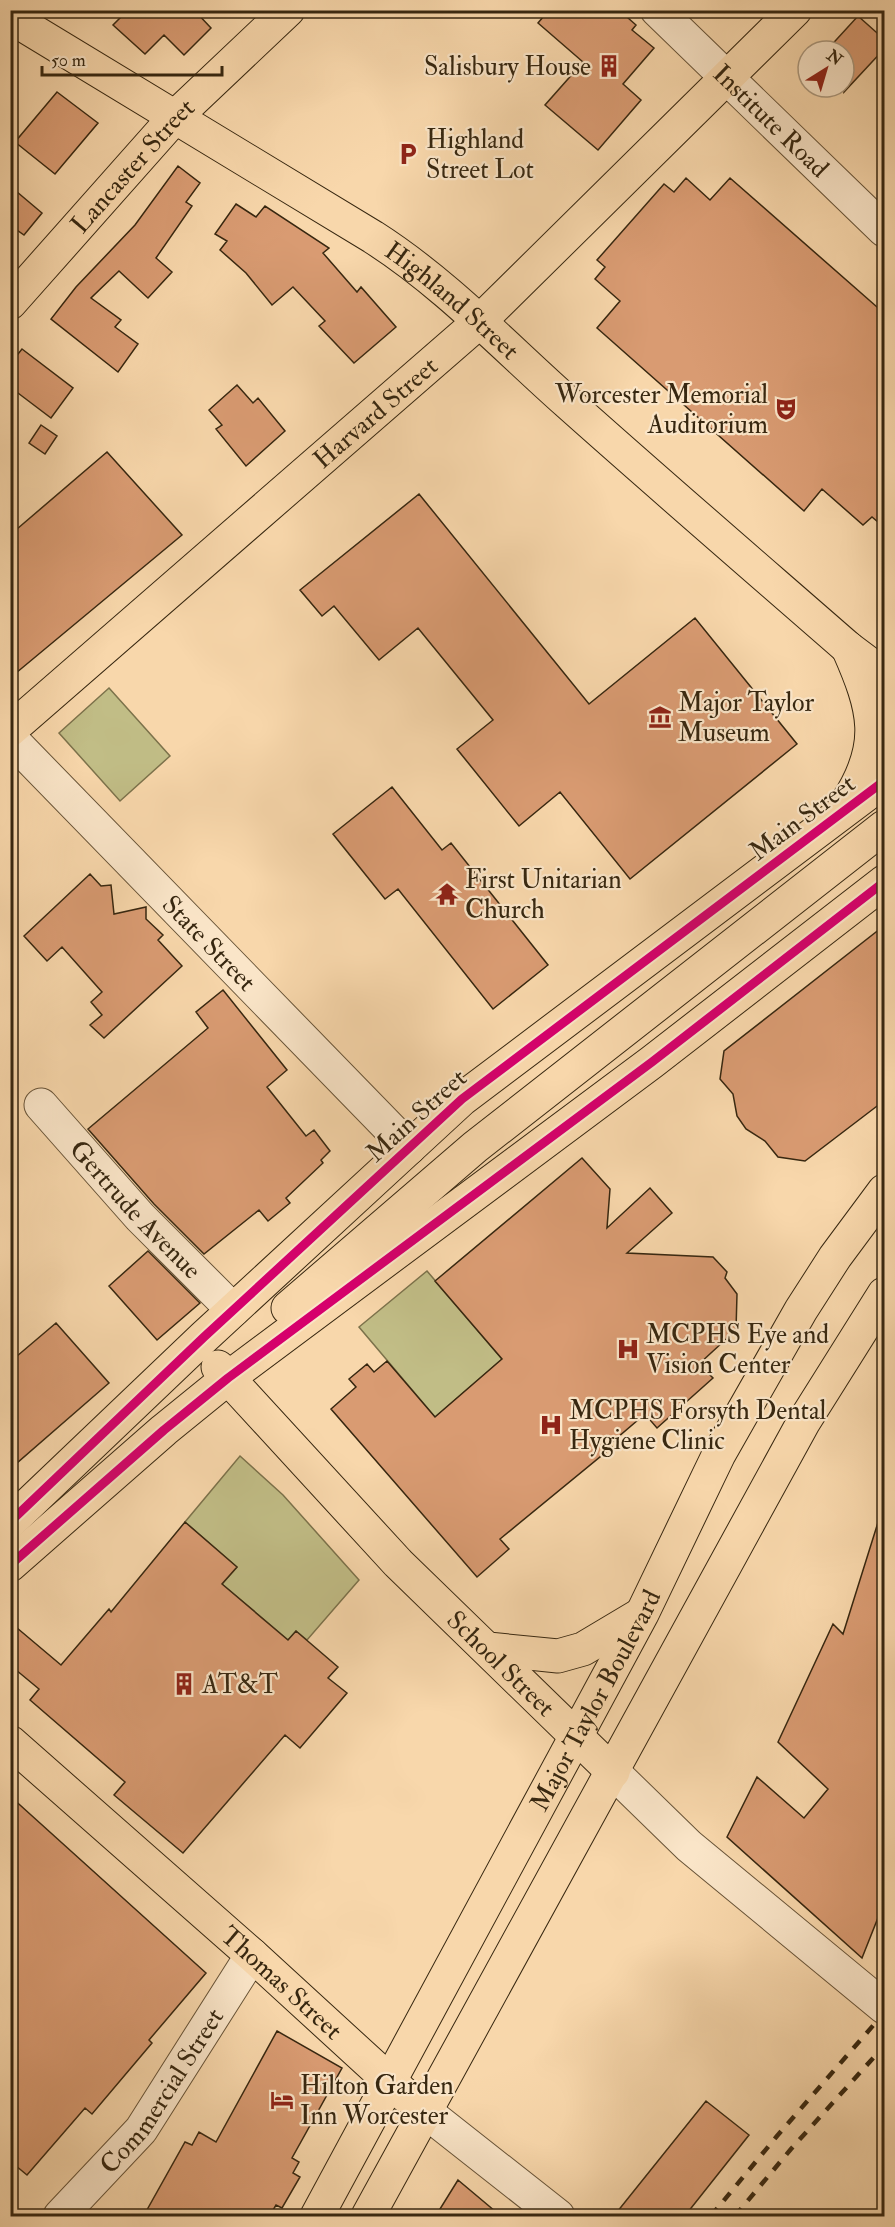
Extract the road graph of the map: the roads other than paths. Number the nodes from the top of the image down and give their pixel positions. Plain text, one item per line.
1 (288, 10) edge
2 (657, 10) edge
3 (795, 10) edge
4 (10, 17) edge
5 (726, 78) junction
6 (175, 117) junction
7 (885, 231) edge
8 (10, 303) edge
9 (479, 322) junction
10 (848, 648) junction
11 (885, 675) edge
12 (885, 685) edge
13 (10, 730) edge
14 (10, 738) edge
15 (885, 781) edge
16 (838, 816) junction
17 (885, 827) edge
18 (885, 882) edge
19 (41, 1105) dead end
20 (409, 1148) junction
21 (885, 1191) edge
22 (885, 1294) edge
23 (233, 1310) junction
24 (223, 1373) junction
25 (35, 1498) junction
26 (10, 1522) edge
27 (10, 1565) edge
28 (642, 1614) junction
29 (488, 1649) junction
30 (575, 1735) junction
31 (10, 1742) edge
32 (613, 1772) junction
33 (252, 1955) junction
34 (874, 1998) edge
35 (390, 2082) junction
36 (426, 2112) junction
37 (60, 2217) edge
38 (317, 2217) edge
39 (368, 2217) edge
40 (558, 2217) edge

1 - 6 main road, Lancaster Street
2 - 5 street, Institute Road
3 - 5 main road, Harvard Street
4 - 6 main road, Highland Street
5 - 7 street, Institute Road
5 - 9 main road, Harvard Street
6 - 8 main road, Lancaster Street
6 - 9 main road, Highland Street
9 - 10 main road, Highland Street
9 - 13 main road, Harvard Street
10 - 11 main road, Highland Street
10 - 12 main road, Highland Street
10 - 16 main road
14 - 20 street, State Street
15 - 16 main road, Main Street
16 - 20 main road, Main Street
17 - 24 main road
18 - 24 main road
19 - 23 street, Gertrude Avenue
20 - 23 main road, Main Street
21 - 28 main road, Major Taylor Boulevard
22 - 32 main road, Major Taylor Boulevard
23 - 25 main road, Main Street
24 - 25 main road
24 - 27 main road
24 - 29 main road, School Street
25 - 26 main road, Main Street
28 - 29 main road
28 - 30 main road, Major Taylor Boulevard
29 - 30 main road, School Street
30 - 32 main road, School Street
30 - 35 main road, Major Taylor Boulevard
31 - 33 main road, Thomas Street
32 - 34 street, School Street
32 - 36 main road, Major Taylor Boulevard
33 - 35 main road, Thomas Street
33 - 37 street, Commercial Street
35 - 36 main road, Thomas Street
35 - 38 main road, Major Taylor Boulevard
36 - 39 main road, Major Taylor Boulevard
36 - 40 street, Thomas Street

